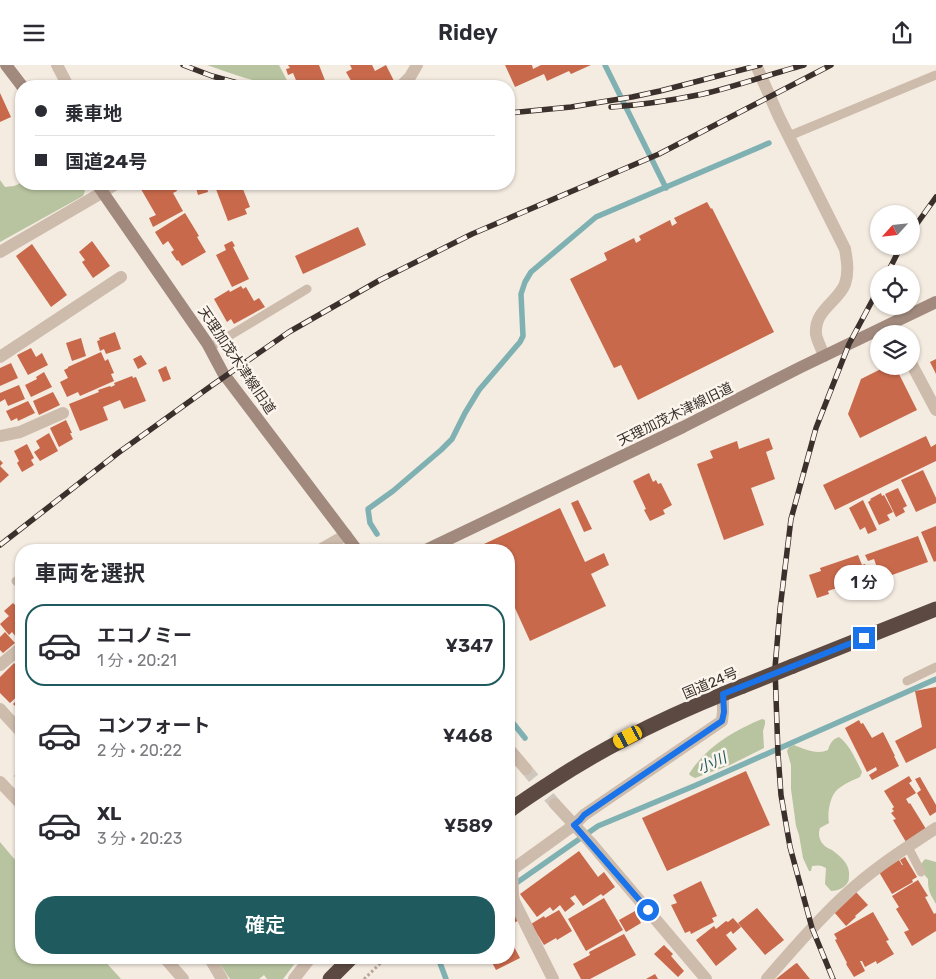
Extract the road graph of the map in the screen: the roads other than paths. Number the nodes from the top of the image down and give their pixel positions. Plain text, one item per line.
1 (6, 65) edge
2 (58, 65) edge
3 (417, 65) edge
4 (756, 65) edge
5 (936, 75) edge
6 (17, 80) edge
7 (65, 80) edge
8 (407, 80) edge
9 (789, 136) junction
10 (97, 190) edge
11 (101, 190) edge
12 (0, 252) edge
13 (121, 277) dead end
14 (307, 289) dead end
15 (936, 301) edge
16 (899, 325) edge
17 (870, 338) edge
18 (209, 348) junction
19 (824, 356) junction
20 (0, 357) edge
21 (917, 375) edge
22 (936, 410) edge
23 (63, 413) dead end
24 (0, 436) edge
25 (346, 535) junction
26 (330, 544) edge
27 (353, 544) edge
28 (439, 544) edge
29 (936, 609) edge
30 (15, 653) edge
31 (0, 665) edge
32 (936, 667) edge
33 (907, 681) dead end
34 (723, 694) junction
35 (0, 709) edge
36 (15, 725) edge
37 (515, 756) edge
38 (526, 769) tunnel mouth
39 (0, 782) edge
40 (15, 798) edge
41 (555, 804) tunnel mouth
42 (515, 807) edge
43 (575, 826) junction
44 (936, 828) edge
45 (908, 847) junction
46 (515, 869) edge
47 (921, 872) dead end
48 (515, 903) edge
49 (170, 964) edge
50 (213, 964) edge
51 (306, 964) edge
52 (345, 964) edge
53 (183, 979) edge
54 (222, 979) edge
55 (294, 979) edge
56 (330, 979) edge
57 (553, 979) edge
58 (706, 979) edge
59 (767, 979) edge

1 - 6 street
2 - 7 street
3 - 8 street
4 - 9 street
5 - 9 lane
9 - 19 street
10 - 12 street
11 - 18 street, 天理加茂木津線旧道
13 - 20 street
14 - 18 lane
15 - 16 street, 天理加茂木津線旧道
17 - 19 street, 天理加茂木津線旧道
18 - 25 street, 天理加茂木津線旧道
19 - 28 street, 天理加茂木津線旧道
21 - 22 street
23 - 24 street
25 - 26 street
25 - 27 street, 天理加茂木津線旧道
29 - 34 highway, 国道24号, bridge
30 - 31 street
32 - 33 lane
34 - 42 highway, 国道24号
34 - 43 street
35 - 36 street
37 - 38 street
39 - 40 street
41 - 43 street
43 - 46 street
43 - 58 street
44 - 45 street
45 - 47 lane
45 - 59 street
48 - 57 street
49 - 53 street
50 - 54 street
51 - 55 street
52 - 56 highway

